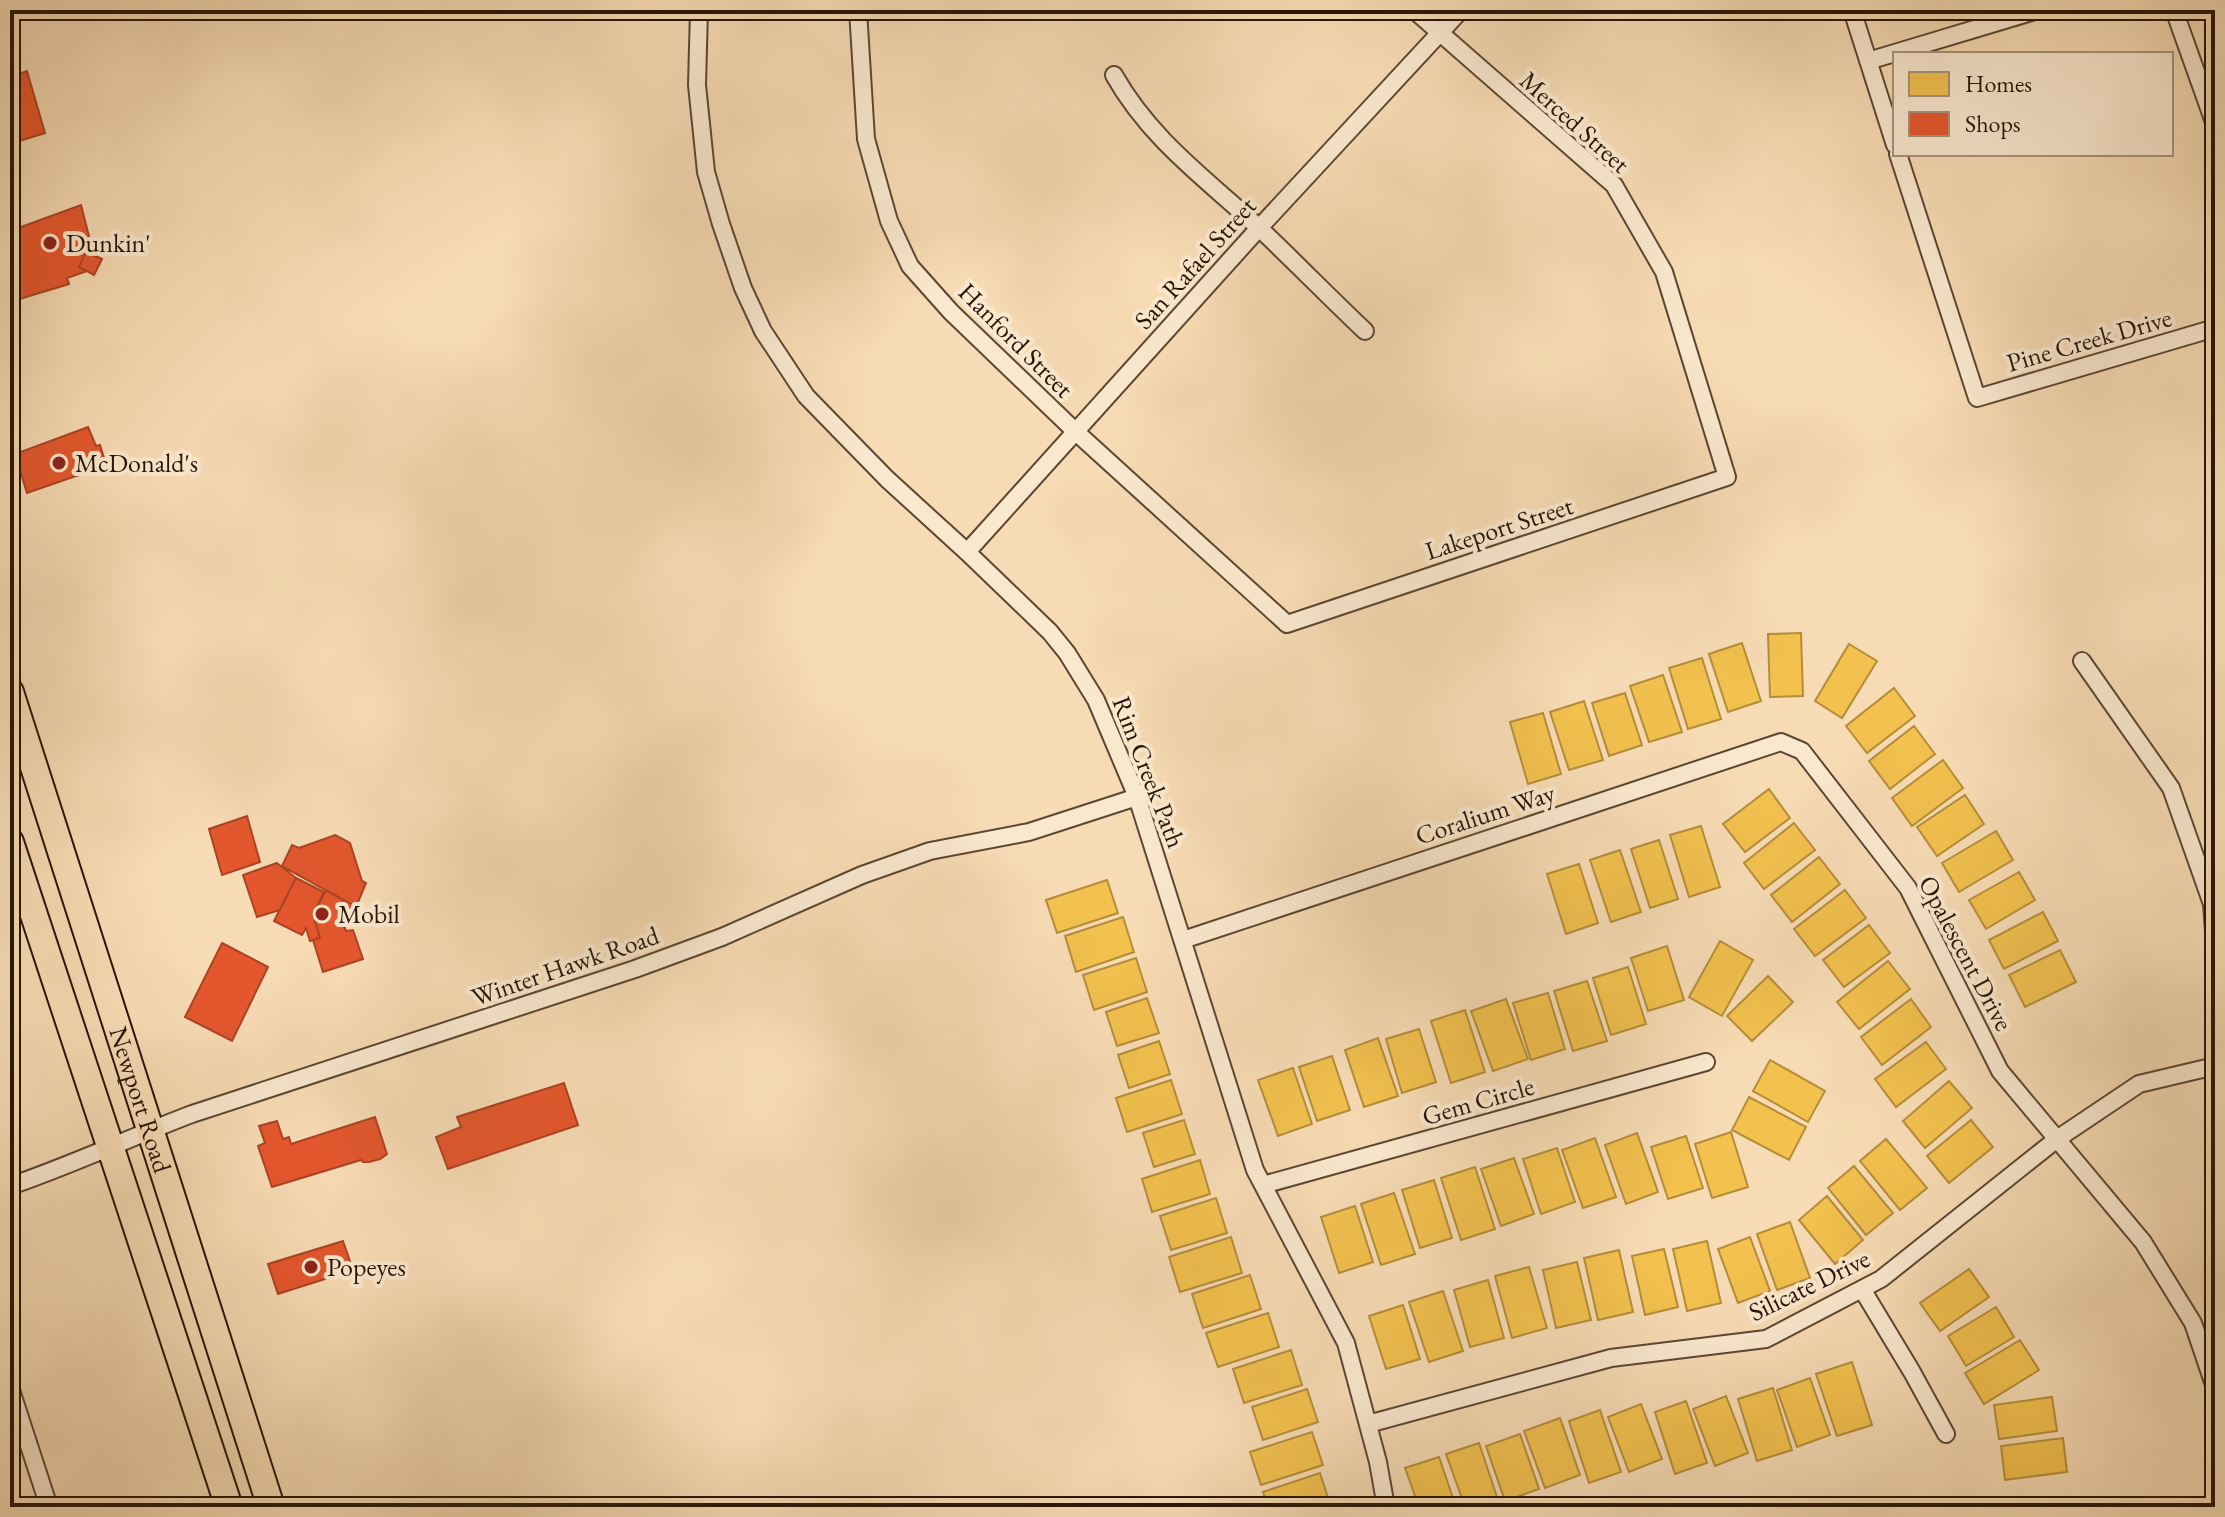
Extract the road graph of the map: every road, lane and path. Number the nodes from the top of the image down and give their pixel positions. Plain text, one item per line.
1 (699, 10) edge
2 (858, 10) edge
3 (1414, 10) edge
4 (1461, 10) edge
5 (1852, 10) edge
6 (2038, 10) edge
7 (2174, 10) edge
8 (1439, 33) junction
9 (1898, 52) edge
10 (1893, 54) edge
11 (1868, 61) junction
12 (1114, 75) dead end
13 (2215, 125) edge
14 (1893, 139) edge
15 (1899, 156) edge
16 (1259, 228) junction
17 (2215, 328) edge
18 (1365, 331) dead end
19 (1076, 432) junction
20 (1727, 477) joint
21 (967, 552) junction
22 (1287, 624) joint
23 (2082, 661) dead end
24 (10, 692) edge
25 (1802, 751) joint
26 (1137, 797) junction
27 (10, 842) edge
28 (1183, 940) junction
29 (2215, 944) edge
30 (1706, 1062) dead end
31 (2215, 1066) edge
32 (151, 1128) junction
33 (2057, 1139) junction
34 (109, 1148) junction
35 (1263, 1185) junction
36 (10, 1186) edge
37 (1862, 1289) junction
38 (10, 1387) edge
39 (2215, 1388) edge
40 (1368, 1424) junction
41 (1946, 1434) dead end
42 (49, 1507) edge
43 (229, 1507) edge
44 (271, 1507) edge
45 (1386, 1507) edge

1 - 21 street, Rim Creek Path
2 - 19 street, Hanford Street
3 - 8 street, Merced Street
4 - 8 street, San Rafael Street
5 - 11 street
6 - 9 street
7 - 13 street
8 - 16 street, San Rafael Street
8 - 20 street, Merced Street
10 - 11 street
11 - 14 street
12 - 16 street
15 - 17 street, Pine Creek Drive
16 - 18 street
16 - 19 street, San Rafael Street
19 - 21 street, San Rafael Street
19 - 22 street, Hanford Street
20 - 22 street, Lakeport Street
21 - 26 street, Rim Creek Path
23 - 29 street
24 - 32 main road, Newport Road
25 - 28 street, Coralium Way
25 - 33 street, Opalescent Drive
26 - 28 street, Rim Creek Path
26 - 32 street, Winter Hawk Road
27 - 34 main road, Newport Road
28 - 35 street, Rim Creek Path
30 - 35 street, Gem Circle
31 - 33 street, Silicate Drive
32 - 34 street, Winter Hawk Road
32 - 44 main road, Newport Road
33 - 37 street, Silicate Drive
33 - 39 street, Opalescent Drive
34 - 36 street, Winter Hawk Road
34 - 43 main road, Newport Road
35 - 40 street, Rim Creek Path
37 - 40 street, Silicate Drive
37 - 41 street
38 - 42 street
40 - 45 street, Rim Creek Path

